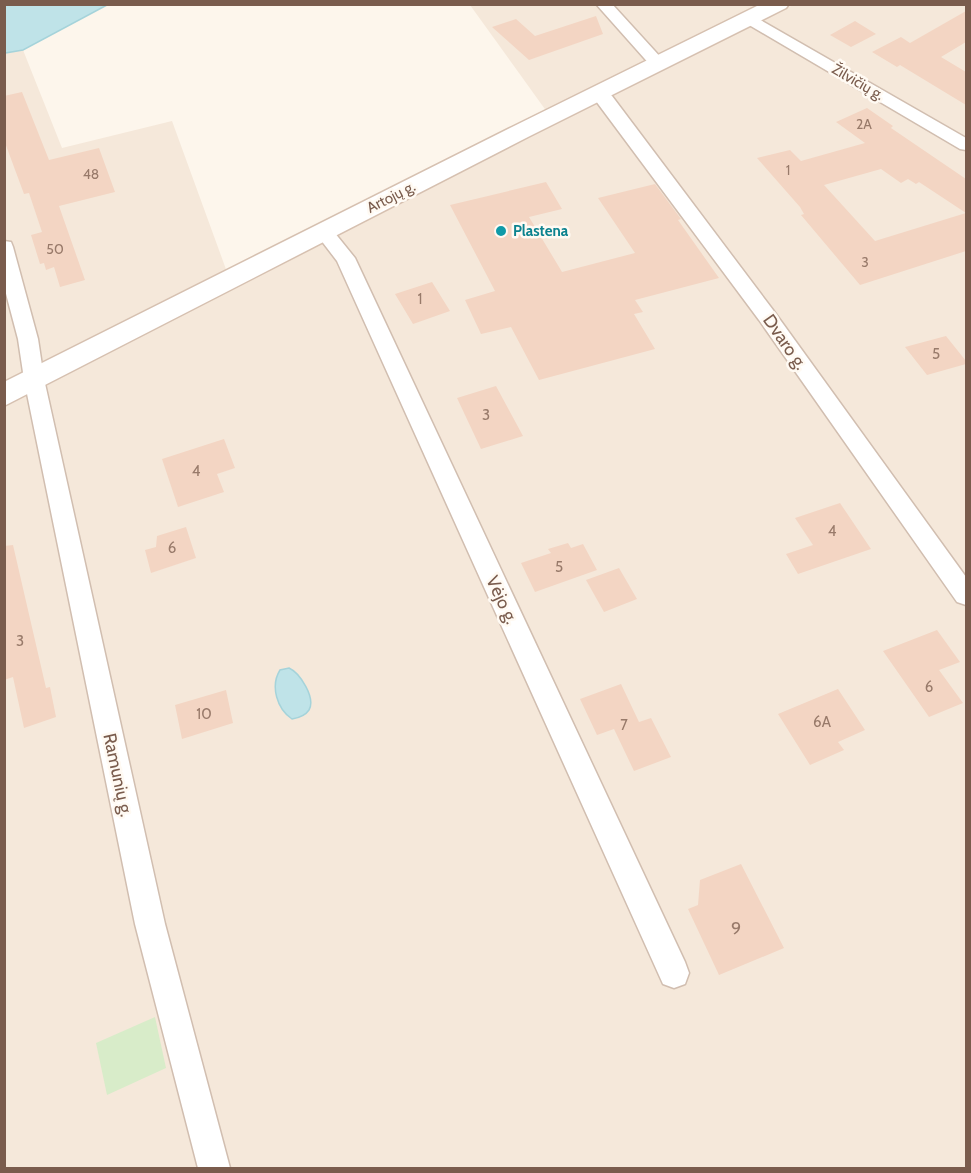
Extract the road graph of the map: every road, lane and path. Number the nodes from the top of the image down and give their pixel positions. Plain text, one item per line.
1 (603, 4) edge
2 (779, 4) edge
3 (750, 19) junction
4 (658, 64) junction
5 (599, 93) junction
6 (966, 145) edge
7 (323, 231) junction
8 (4, 247) edge
9 (34, 380) junction
10 (4, 395) edge
11 (966, 595) edge
12 (674, 973) dead end
13 (214, 1168) edge

1 - 4 street
2 - 3 main road, Artojų g.
3 - 4 main road, Artojų g.
3 - 6 street, Žilvičių g.
4 - 5 main road, Artojų g.
5 - 7 main road, Artojų g.
5 - 11 street, Dvaro g.
7 - 9 main road, Artojų g.
7 - 12 street, Vėjo g.
8 - 9 street, Ramunių g.
9 - 10 main road, Artojų g.
9 - 13 street, Ramunių g.

